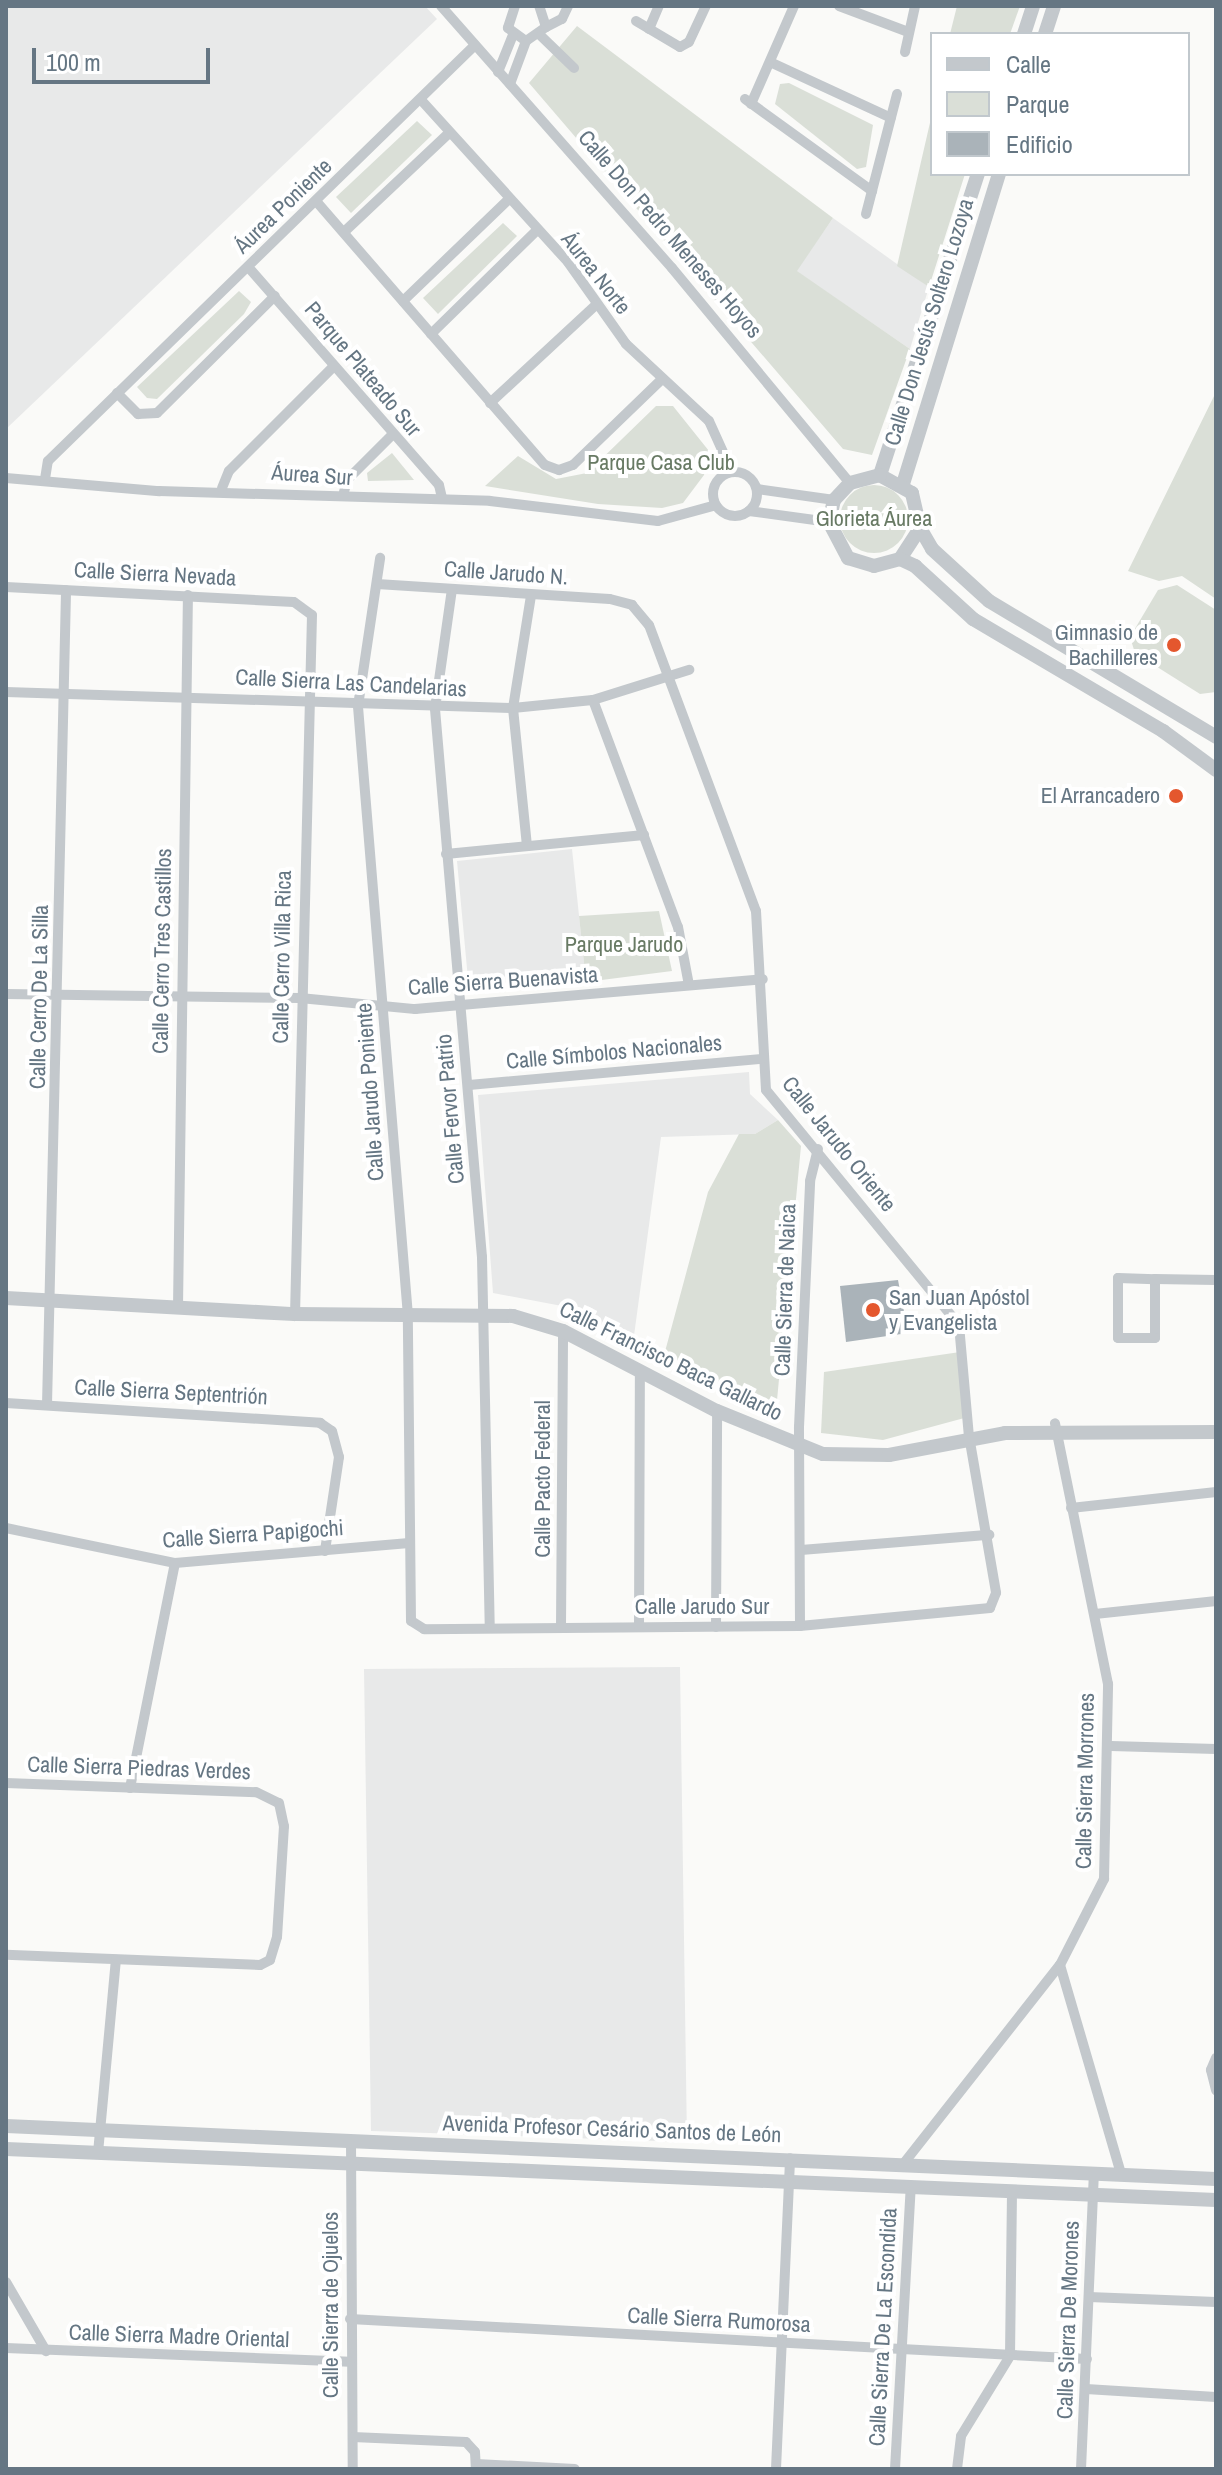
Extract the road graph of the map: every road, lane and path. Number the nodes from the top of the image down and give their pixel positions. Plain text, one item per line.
1 (441, 6) edge
2 (515, 6) edge
3 (539, 6) edge
4 (568, 6) edge
5 (659, 6) edge
6 (706, 6) edge
7 (794, 6) edge
8 (839, 6) edge
9 (915, 6) edge
10 (1033, 6) edge
11 (1054, 6) edge
12 (636, 21) dead end
13 (649, 29) junction
14 (544, 32) junction
15 (908, 32) junction
16 (1025, 32) edge
17 (1046, 32) edge
18 (513, 35) junction
19 (526, 41) junction
20 (475, 45) junction
21 (905, 52) dead end
22 (770, 62) junction
23 (574, 68) dead end
24 (498, 72) junction
25 (510, 84) junction
26 (897, 94) dead end
27 (422, 101) junction
28 (891, 118) junction
29 (449, 133) junction
30 (977, 176) edge
31 (998, 176) edge
32 (872, 191) junction
33 (316, 201) junction
34 (507, 201) junction
35 (866, 214) dead end
36 (536, 231) junction
37 (344, 232) junction
38 (249, 268) junction
39 (275, 296) junction
40 (403, 301) junction
41 (596, 305) junction
42 (431, 334) junction
43 (334, 366) junction
44 (662, 379) junction
45 (117, 393) junction
46 (490, 403) junction
47 (392, 435) junction
48 (732, 472) junction
49 (880, 475) junction
50 (6, 478) edge
51 (45, 479) junction
52 (850, 483) junction
53 (903, 484) junction
54 (222, 488) junction
55 (757, 489) junction
56 (343, 496) junction
57 (804, 496) junction
58 (442, 498) junction
59 (834, 500) junction
60 (716, 505) junction
61 (749, 511) junction
62 (801, 516) junction
63 (829, 522) junction
64 (920, 528) junction
65 (380, 558) dead end
66 (900, 559) junction
67 (377, 584) junction
68 (6, 587) edge
69 (452, 589) junction
70 (66, 590) junction
71 (188, 595) junction
72 (531, 595) junction
73 (302, 604) joint
74 (632, 605) joint
75 (689, 670) dead end
76 (669, 678) junction
77 (6, 692) edge
78 (67, 692) junction
79 (188, 695) junction
80 (593, 700) junction
81 (309, 701) junction
82 (358, 706) junction
83 (513, 708) junction
84 (435, 709) junction
85 (1216, 737) edge
86 (1216, 770) edge
87 (644, 835) junction
88 (527, 846) junction
89 (446, 854) junction
90 (763, 979) junction
91 (689, 985) junction
92 (6, 994) edge
93 (59, 995) junction
94 (180, 996) junction
95 (300, 998) junction
96 (461, 1006) junction
97 (384, 1009) junction
98 (762, 1059) junction
99 (469, 1085) junction
100 (818, 1149) junction
101 (1155, 1279) junction
102 (1216, 1280) edge
103 (6, 1298) edge
104 (52, 1300) junction
105 (178, 1307) junction
106 (295, 1314) junction
107 (484, 1314) junction
108 (408, 1316) junction
109 (563, 1331) junction
110 (640, 1370) junction
111 (6, 1403) edge
112 (47, 1405) junction
113 (717, 1411) junction
114 (1056, 1428) junction
115 (1216, 1432) edge
116 (969, 1436) junction
117 (799, 1446) junction
118 (1216, 1492) edge
119 (1071, 1508) junction
120 (6, 1530) edge
121 (989, 1535) junction
122 (409, 1543) junction
123 (801, 1550) junction
124 (325, 1551) junction
125 (175, 1563) junction
126 (1216, 1601) edge
127 (990, 1608) joint
128 (1095, 1614) junction
129 (413, 1625) joint
130 (800, 1626) junction
131 (490, 1627) junction
132 (561, 1627) junction
133 (639, 1627) junction
134 (716, 1627) junction
135 (1111, 1746) junction
136 (1216, 1749) edge
137 (6, 1783) edge
138 (130, 1788) junction
139 (6, 1955) edge
140 (116, 1960) junction
141 (1060, 1965) junction
142 (1216, 2058) edge
143 (1216, 2090) edge
144 (6, 2126) edge
145 (100, 2130) junction
146 (351, 2141) junction
147 (6, 2149) edge
148 (98, 2153) junction
149 (790, 2158) junction
150 (904, 2163) junction
151 (351, 2165) junction
152 (1094, 2173) junction
153 (1121, 2174) junction
154 (1216, 2179) edge
155 (790, 2182) junction
156 (911, 2186) junction
157 (1012, 2192) junction
158 (1093, 2194) junction
159 (1216, 2200) edge
160 (6, 2282) edge
161 (1089, 2297) junction
162 (1216, 2302) edge
163 (350, 2319) junction
164 (783, 2344) junction
165 (6, 2348) edge
166 (903, 2350) junction
167 (46, 2351) junction
168 (1010, 2356) junction
169 (1087, 2359) junction
170 (350, 2362) junction
171 (1086, 2389) junction
172 (1216, 2397) edge
173 (353, 2437) junction
174 (476, 2466) edge
175 (353, 2469) edge
176 (575, 2469) edge
177 (776, 2469) edge
178 (895, 2469) edge
179 (957, 2469) edge
180 (1081, 2469) edge

1 - 20 street, Calle Don Pedro Meneses Hoyos
2 - 18 street
3 - 14 street
4 - 14 street
5 - 13 street
6 - 13 street
7 - 22 street
8 - 15 street
9 - 15 street
10 - 16 street
11 - 17 street
12 - 13 street
14 - 19 street
14 - 23 street
15 - 21 street
18 - 19 street
18 - 24 street
19 - 25 street
20 - 24 street, Calle Don Pedro Meneses Hoyos
20 - 27 street, Áurea Poniente
22 - 28 street
22 - 32 street
24 - 25 street, Calle Don Pedro Meneses Hoyos
25 - 52 street, Calle Don Pedro Meneses Hoyos
26 - 28 street
27 - 29 street, Áurea Norte
27 - 33 street, Áurea Poniente
28 - 32 street
29 - 34 street, Áurea Norte
29 - 37 street
30 - 49 street, Calle Don Jesús Soltero Lozoya
31 - 53 street, Calle Don Jesús Soltero Lozoya
32 - 35 street
33 - 37 street
33 - 38 street, Áurea Poniente
34 - 36 street, Áurea Norte
34 - 40 street
36 - 41 street, Áurea Norte
36 - 42 street
37 - 40 street
38 - 39 street, Parque Plateado Sur
38 - 45 street, Áurea Poniente
39 - 43 street, Parque Plateado Sur
39 - 45 street
40 - 42 street
41 - 44 street, Áurea Norte
41 - 46 street
42 - 46 street
43 - 47 street, Parque Plateado Sur
43 - 54 street
44 - 46 street
44 - 48 street, Áurea Norte
45 - 51 street, Áurea Poniente
47 - 56 street
47 - 58 street, Parque Plateado Sur
48 - 55 street
48 - 60 street
49 - 52 street
49 - 53 street
50 - 51 street, Áurea Sur
51 - 54 street, Áurea Sur
52 - 59 street
53 - 64 street
54 - 56 street, Áurea Sur
55 - 57 street
55 - 61 street
56 - 58 street, Áurea Sur
57 - 59 street
57 - 62 street
58 - 60 street, Áurea Sur
59 - 63 street
60 - 61 street
61 - 62 street
62 - 63 street
63 - 66 street
64 - 66 street
64 - 85 street
65 - 67 street, Calle Jarudo Poniente
66 - 86 street
67 - 69 street, Calle Jarudo N.
67 - 82 street, Calle Jarudo Poniente
68 - 70 street, Calle Sierra Nevada
69 - 72 street, Calle Jarudo N.
69 - 84 street, Calle Fervor Patrio
70 - 71 street, Calle Sierra Nevada
70 - 78 street, Calle Cerro De La Silla
71 - 73 street, Calle Sierra Nevada
71 - 79 street, Calle Cerro Tres Castillos
72 - 74 street, Calle Jarudo N.
72 - 83 street
73 - 81 street, Calle Cerro Villa Rica
74 - 76 street, Calle Jarudo Oriente
75 - 76 street, Calle Sierra Las Candelarias
76 - 80 street, Calle Sierra Las Candelarias
76 - 90 street, Calle Jarudo Oriente
77 - 78 street, Calle Sierra Las Candelarias
78 - 79 street, Calle Sierra Las Candelarias
78 - 93 street, Calle Cerro De La Silla
79 - 81 street, Calle Sierra Las Candelarias
79 - 94 street, Calle Cerro Tres Castillos
80 - 83 street, Calle Sierra Las Candelarias
80 - 87 street
81 - 82 street, Calle Sierra Las Candelarias
81 - 95 street, Calle Cerro Villa Rica
82 - 84 street, Calle Sierra Las Candelarias
82 - 97 street, Calle Jarudo Poniente
83 - 84 street, Calle Sierra Las Candelarias
83 - 88 street
84 - 89 street, Calle Fervor Patrio
87 - 88 street
87 - 91 street
88 - 89 street
89 - 96 street, Calle Fervor Patrio
90 - 91 street, Calle Sierra Buenavista
90 - 98 street, Calle Jarudo Oriente
91 - 96 street, Calle Sierra Buenavista
92 - 93 street, Calle Sierra Buenavista
93 - 94 street, Calle Sierra Buenavista
93 - 104 street, Calle Cerro De La Silla
94 - 95 street, Calle Sierra Buenavista
94 - 105 street, Calle Cerro Tres Castillos
95 - 97 street, Calle Sierra Buenavista
95 - 106 street, Calle Cerro Villa Rica
96 - 97 street, Calle Sierra Buenavista
96 - 99 street, Calle Fervor Patrio
97 - 108 street, Calle Jarudo Poniente
98 - 99 street, Calle Símbolos Nacionales
98 - 100 street, Calle Jarudo Oriente
99 - 107 street, Calle Fervor Patrio
100 - 116 street, Calle Jarudo Oriente
100 - 117 street, Calle Sierra de Naica
101 - 101 street
101 - 102 street
103 - 104 street, Calle Francisco Baca Gallardo
104 - 105 street, Calle Francisco Baca Gallardo
104 - 112 street, Calle Cerro De La Silla
105 - 106 street, Calle Francisco Baca Gallardo
106 - 108 street, Calle Francisco Baca Gallardo
107 - 108 street, Calle Francisco Baca Gallardo
107 - 109 street, Calle Francisco Baca Gallardo
107 - 131 street, Calle Fervor Patrio
108 - 122 street, Calle Jarudo Poniente
109 - 110 street, Calle Francisco Baca Gallardo
109 - 132 street, Calle Pacto Federal
110 - 113 street, Calle Francisco Baca Gallardo
110 - 133 street
111 - 112 street, Calle Sierra Septentrión
112 - 124 street, Calle Sierra Septentrión
113 - 117 street, Calle Francisco Baca Gallardo
113 - 134 street
114 - 115 street, Calle Francisco Baca Gallardo
114 - 116 street, Calle Francisco Baca Gallardo
114 - 119 street, Calle Sierra Morrones
116 - 117 street, Calle Francisco Baca Gallardo
116 - 121 street, Calle Jarudo Oriente
117 - 123 street, Calle Sierra de Naica
118 - 119 street
119 - 128 street, Calle Sierra Morrones
120 - 125 street, Calle Sierra Papigochi
121 - 123 street
121 - 127 street, Calle Jarudo Oriente
122 - 124 street, Calle Sierra Papigochi
122 - 129 street, Calle Jarudo Poniente
123 - 130 street, Calle Sierra de Naica
124 - 125 street, Calle Sierra Papigochi
125 - 138 street
126 - 128 street
127 - 130 street, Calle Jarudo Sur
128 - 135 street, Calle Sierra Morrones
129 - 131 street, Calle Jarudo Sur
130 - 134 street, Calle Jarudo Sur
131 - 132 street, Calle Jarudo Sur
132 - 133 street, Calle Jarudo Sur
133 - 134 street, Calle Jarudo Sur
135 - 136 street
135 - 141 street, Calle Sierra Morrones
137 - 138 street, Calle Sierra Piedras Verdes
138 - 140 street, Calle Sierra Piedras Verdes
139 - 140 street
140 - 145 street
141 - 150 street, Calle Sierra Morrones
141 - 153 street
142 - 143 street
144 - 145 street, Avenida Profesor Cesário Santos de León
145 - 146 street, Avenida Profesor Cesário Santos de León
145 - 148 street
146 - 149 street, Avenida Profesor Cesário Santos de León
146 - 151 street, Calle Sierra de Ojuelos
147 - 148 street, Avenida Profesor Cesário Santos de León
148 - 151 street, Avenida Profesor Cesário Santos de León
149 - 150 street, Avenida Profesor Cesário Santos de León
149 - 155 street
150 - 152 street, Avenida Profesor Cesário Santos de León
151 - 155 street, Avenida Profesor Cesário Santos de León
151 - 163 street, Calle Sierra de Ojuelos
152 - 153 street, Avenida Profesor Cesário Santos de León
152 - 158 street, Calle Sierra De Morones
153 - 154 street, Avenida Profesor Cesário Santos de León
155 - 156 street, Avenida Profesor Cesário Santos de León
155 - 164 street
156 - 157 street, Avenida Profesor Cesário Santos de León
156 - 166 street, Calle Sierra De La Escondida
157 - 158 street, Avenida Profesor Cesário Santos de León
157 - 168 street
158 - 159 street, Avenida Profesor Cesário Santos de León
158 - 161 street, Calle Sierra De Morones
160 - 167 street
161 - 162 street
161 - 169 street, Calle Sierra De Morones
163 - 164 street, Calle Sierra Rumorosa
163 - 170 street, Calle Sierra de Ojuelos
164 - 166 street, Calle Sierra Rumorosa
164 - 177 street
165 - 167 street, Calle Sierra Madre Oriental
166 - 168 street, Calle Sierra Rumorosa
166 - 178 street, Calle Sierra De La Escondida
167 - 170 street, Calle Sierra Madre Oriental
168 - 169 street, Calle Sierra Rumorosa
168 - 179 street
169 - 171 street, Calle Sierra De Morones
170 - 173 street, Calle Sierra de Ojuelos
171 - 172 street
171 - 180 street, Calle Sierra De Morones
173 - 174 street
173 - 175 street, Calle Sierra de Ojuelos
174 - 176 street

